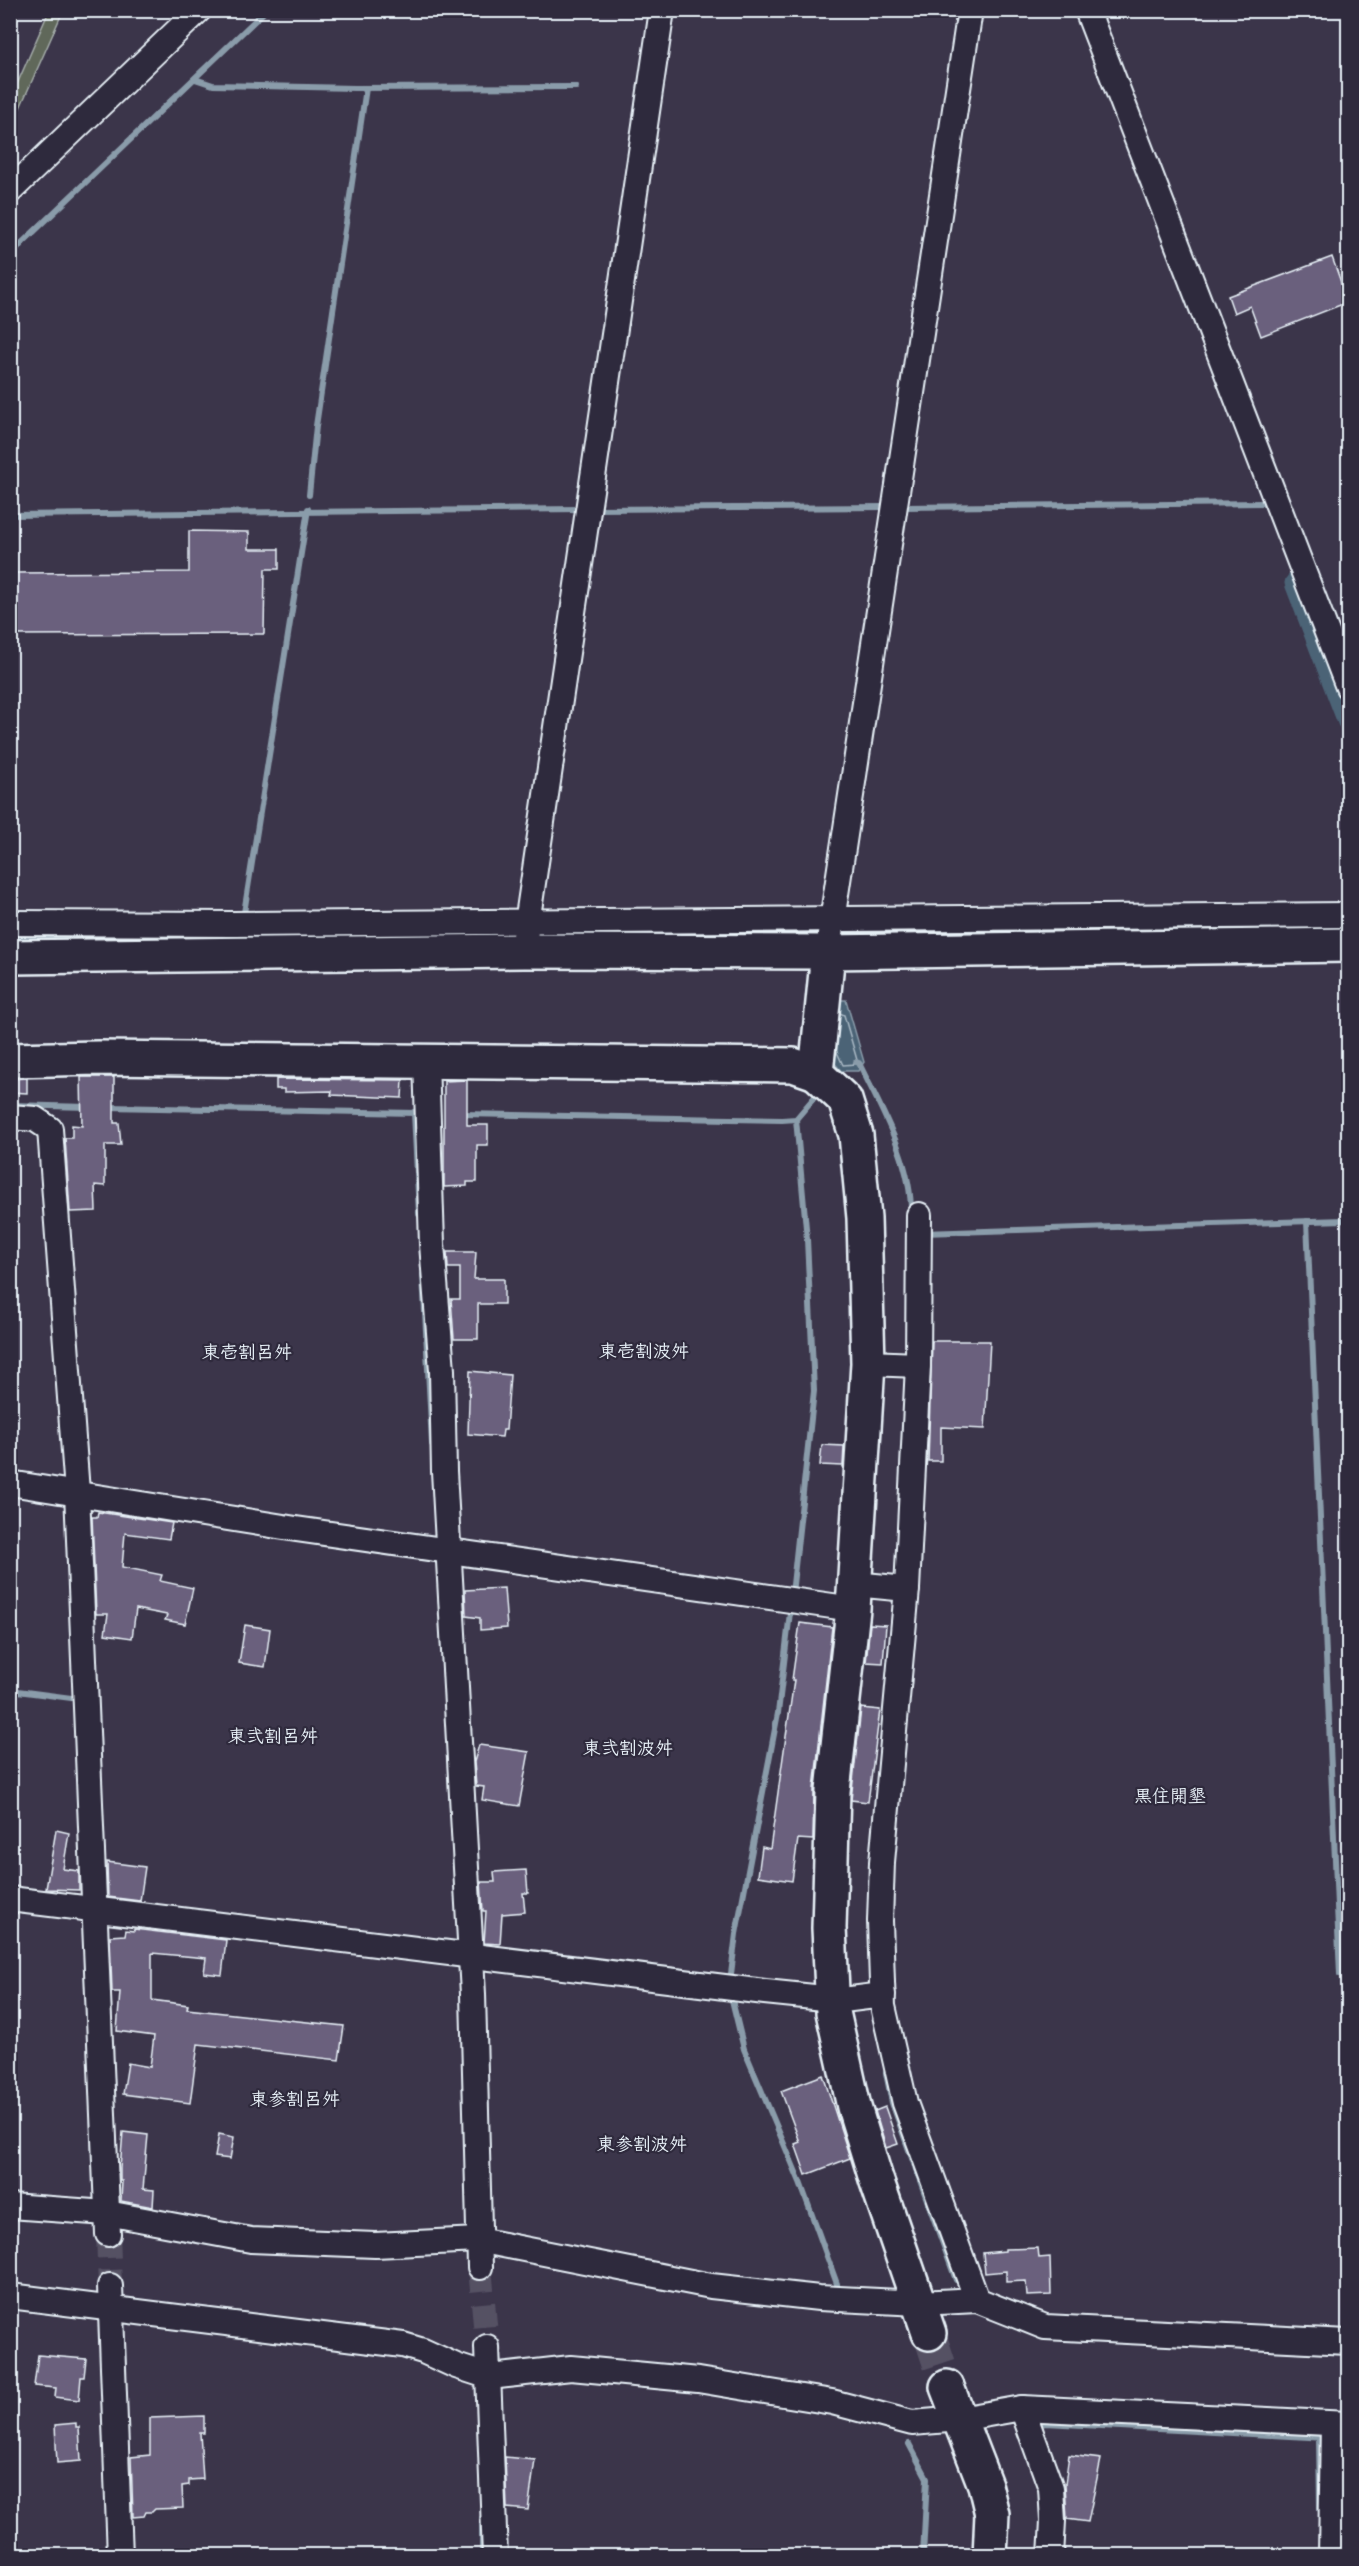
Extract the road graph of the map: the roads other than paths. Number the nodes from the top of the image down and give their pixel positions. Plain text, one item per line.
1 (199, 10) edge
2 (663, 10) edge
3 (970, 10) edge
4 (1087, 10) edge
5 (10, 191) edge
6 (1348, 687) edge
7 (1348, 915) edge
8 (10, 923) edge
9 (529, 930) junction
10 (830, 934) junction
11 (1348, 945) edge
12 (10, 957) edge
13 (10, 1060) edge
14 (426, 1061) junction
15 (816, 1073) junction
16 (10, 1117) edge
17 (919, 1227) dead end
18 (868, 1363) junction
19 (911, 1364) junction
20 (10, 1483) edge
21 (72, 1492) junction
22 (440, 1549) junction
23 (899, 1589) junction
24 (854, 1596) junction
25 (10, 1899) edge
26 (89, 1909) junction
27 (465, 1953) junction
28 (875, 1996) junction
29 (832, 1998) junction
30 (10, 2206) edge
31 (107, 2223) junction
32 (478, 2240) junction
33 (480, 2267) tunnel mouth
34 (10, 2296) edge
35 (110, 2297) junction
36 (978, 2300) junction
37 (924, 2318) junction
38 (1348, 2342) edge
39 (488, 2347) tunnel mouth
40 (490, 2377) junction
41 (947, 2387) tunnel mouth
42 (960, 2419) junction
43 (1026, 2420) junction
44 (1337, 2431) edge
45 (120, 2556) edge
46 (495, 2556) edge
47 (990, 2556) edge
48 (1051, 2556) edge
49 (1331, 2556) edge

1 - 5 street
2 - 9 street
3 - 10 street
4 - 6 street
7 - 10 street
8 - 9 street
9 - 10 street
9 - 12 street
10 - 11 street
10 - 15 street
13 - 14 street
14 - 15 street
14 - 22 street
15 - 18 street
16 - 21 street
17 - 19 street
18 - 19 street
18 - 24 street
19 - 23 street
20 - 21 street
21 - 22 street
21 - 26 street
22 - 24 street
22 - 27 street
23 - 24 street
23 - 28 street
24 - 29 street
25 - 26 street
26 - 27 street
26 - 31 street
27 - 29 street
27 - 32 street
28 - 29 street
28 - 36 street
29 - 37 street
30 - 31 street
31 - 32 street
32 - 33 street
32 - 37 street
34 - 35 street
35 - 40 street
35 - 45 street
36 - 37 street
36 - 38 street
39 - 40 street
40 - 42 street
40 - 46 street
41 - 42 street
42 - 43 street
42 - 47 street
43 - 44 street
43 - 48 street
44 - 49 street

